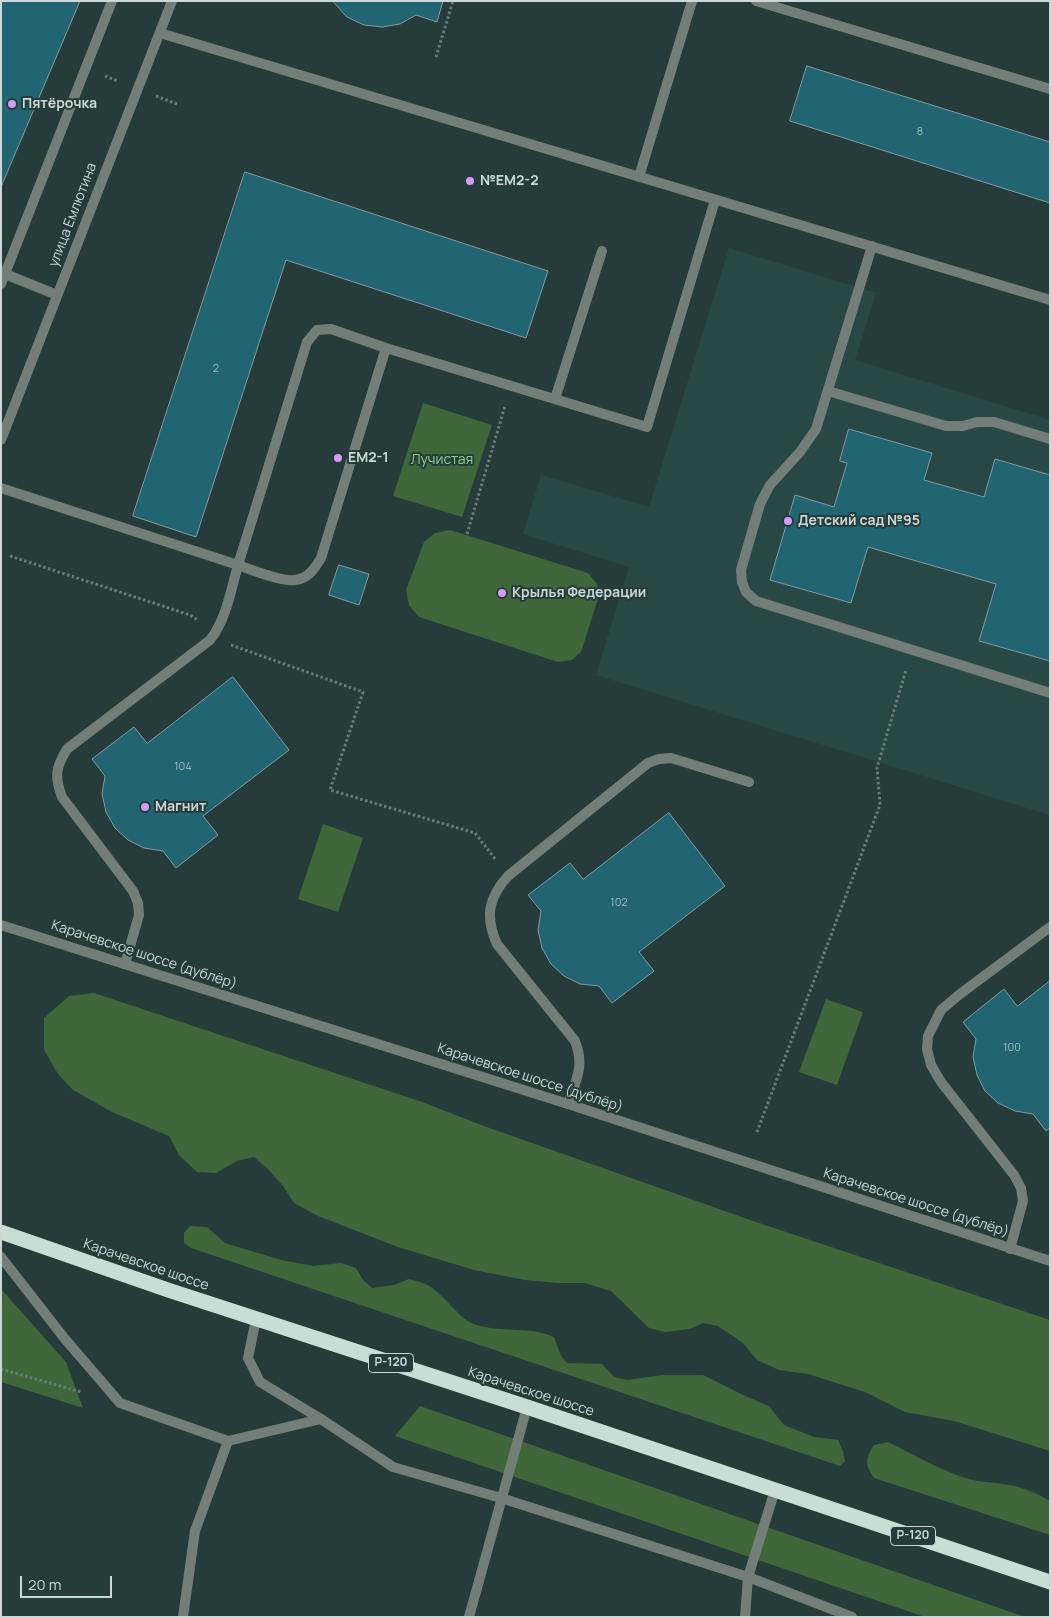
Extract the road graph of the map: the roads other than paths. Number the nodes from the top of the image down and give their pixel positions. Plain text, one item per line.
1 (112, 1) edge
2 (172, 1) edge
3 (692, 1) edge
4 (756, 1) edge
5 (160, 33) junction
6 (1050, 89) edge
7 (639, 177) junction
8 (715, 200) junction
9 (872, 246) junction
10 (602, 251) dead end
11 (3, 279) edge
12 (57, 295) junction
13 (1050, 300) edge
14 (386, 348) junction
15 (828, 391) junction
16 (555, 399) junction
17 (1050, 439) edge
18 (1, 440) edge
19 (1, 488) edge
20 (238, 566) junction
21 (1050, 692) edge
22 (749, 782) dead end
23 (1, 925) edge
24 (1050, 928) edge
25 (125, 964) junction
26 (568, 1104) junction
27 (1, 1232) edge
28 (1010, 1249) junction
29 (1, 1257) edge
30 (1050, 1261) edge
31 (256, 1319) junction
32 (527, 1407) junction
33 (321, 1419) junction
34 (228, 1441) junction
35 (775, 1490) junction
36 (501, 1498) junction
37 (748, 1577) junction
38 (1050, 1582) edge
39 (184, 1617) edge
40 (469, 1617) edge
41 (745, 1617) edge
42 (852, 1617) edge

1 - 11 street
2 - 5 street, улица Емлютина
3 - 7 street
4 - 6 street
5 - 7 street
5 - 12 street, улица Емлютина
7 - 8 street
8 - 9 street
8 - 16 street
9 - 13 street
9 - 15 street
10 - 16 street
11 - 12 street
12 - 18 street, улица Емлютина
14 - 16 street
14 - 20 street
14 - 20 street
15 - 17 street
15 - 21 street
19 - 20 street
20 - 25 street
22 - 26 street
23 - 25 street, Карачевское шоссе (дублёр)
24 - 28 street
25 - 26 street, Карачевское шоссе (дублёр)
26 - 28 street, Карачевское шоссе (дублёр)
27 - 31 highway, Карачевское шоссе / Р-120
28 - 30 street, Карачевское шоссе (дублёр)
29 - 34 street
31 - 32 highway, Карачевское шоссе / Р-120
31 - 33 street
32 - 35 highway, Карачевское шоссе / Р-120
32 - 36 street
33 - 34 street
33 - 36 street
34 - 39 street
35 - 37 street
35 - 38 highway, Карачевское шоссе / Р-120
36 - 37 street
36 - 40 street
37 - 41 street
37 - 42 street

